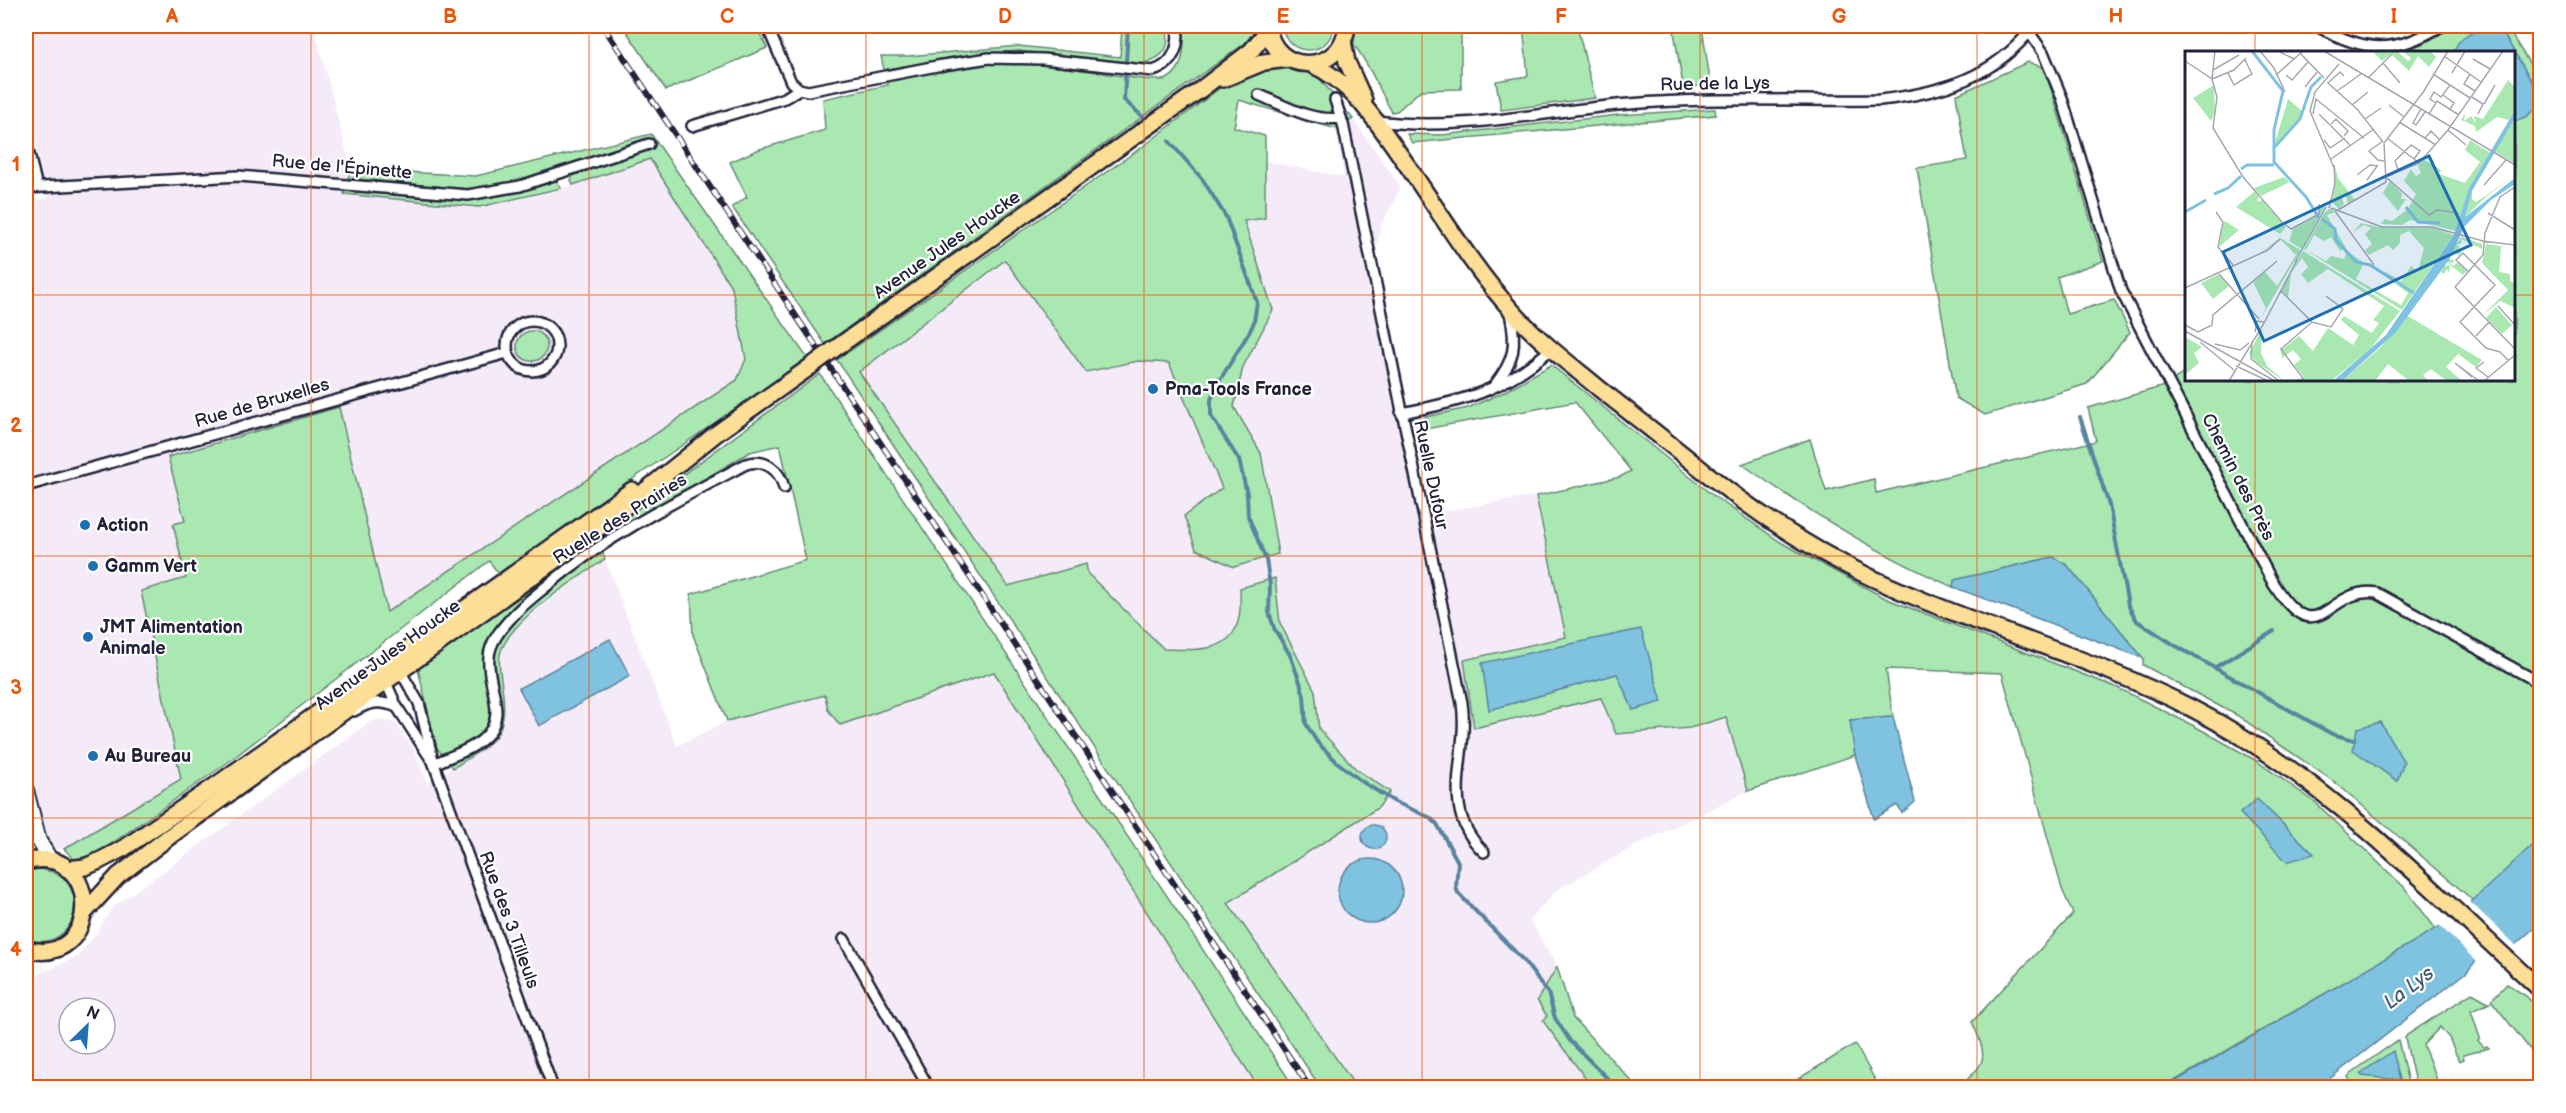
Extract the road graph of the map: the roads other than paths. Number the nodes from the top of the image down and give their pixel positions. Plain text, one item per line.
1 (767, 26) edge
2 (1177, 26) edge
3 (1347, 26) edge
4 (2317, 26) edge
5 (2441, 26) edge
6 (1268, 28) edge
7 (2031, 29) edge
8 (2427, 29) edge
9 (1343, 41) junction
10 (1288, 59) junction
11 (1311, 64) junction
12 (799, 89) junction
13 (1200, 90) junction
14 (1259, 95) dead end
15 (1335, 100) dead end
16 (1341, 117) junction
17 (1376, 121) junction
18 (692, 126) dead end
19 (26, 142) edge
20 (649, 144) dead end
21 (37, 187) junction
22 (26, 188) edge
23 (1510, 308) junction
24 (1551, 349) junction
25 (507, 353) junction
26 (1492, 388) junction
27 (1401, 412) junction
28 (26, 486) edge
29 (784, 488) dead end
30 (390, 670) junction
31 (2541, 683) edge
32 (397, 707) junction
33 (302, 740) junction
34 (434, 764) junction
35 (26, 790) edge
36 (1484, 852) dead end
37 (51, 861) junction
38 (26, 862) edge
39 (67, 869) junction
40 (85, 912) junction
41 (844, 939) dead end
42 (26, 949) edge
43 (2541, 990) edge
44 (554, 1088) edge
45 (929, 1088) edge

1 - 12 street
2 - 12 street
3 - 9 main road
4 - 8 street
5 - 8 street
6 - 10 main road
6 - 13 main road, Avenue Jules Houcke
7 - 17 street, Rue de la Lys
7 - 31 street, Chemin des Près
9 - 11 main road
9 - 17 main road
10 - 11 main road
10 - 13 main road, Avenue Jules Houcke
11 - 17 main road
12 - 18 street
13 - 30 main road, Avenue Jules Houcke, bridge
14 - 16 street
15 - 16 street, Ruelle Dufour
16 - 27 street, Ruelle Dufour
17 - 23 main road
19 - 21 street
20 - 21 street, Rue de l'Épinette
21 - 22 street, Rue de l'Épinette
23 - 24 main road
23 - 26 street
24 - 26 street
24 - 43 main road
25 - 25 street
25 - 28 street, Rue de Bruxelles
26 - 27 street
27 - 36 street, Ruelle Dufour
29 - 34 street, Ruelle des Prairies
30 - 32 street, Rue des 3 Tilleuls
30 - 33 main road, Avenue Jules Houcke
30 - 34 street, Rue des 3 Tilleuls
30 - 39 main road, Avenue Jules Houcke
32 - 33 street
32 - 34 street, Rue des 3 Tilleuls
33 - 40 main road, Avenue Jules Houcke
34 - 44 street, Rue des 3 Tilleuls
35 - 37 street
37 - 38 main road
37 - 39 main road
39 - 40 main road
40 - 42 main road, Avenue Jules Houcke
41 - 45 street

